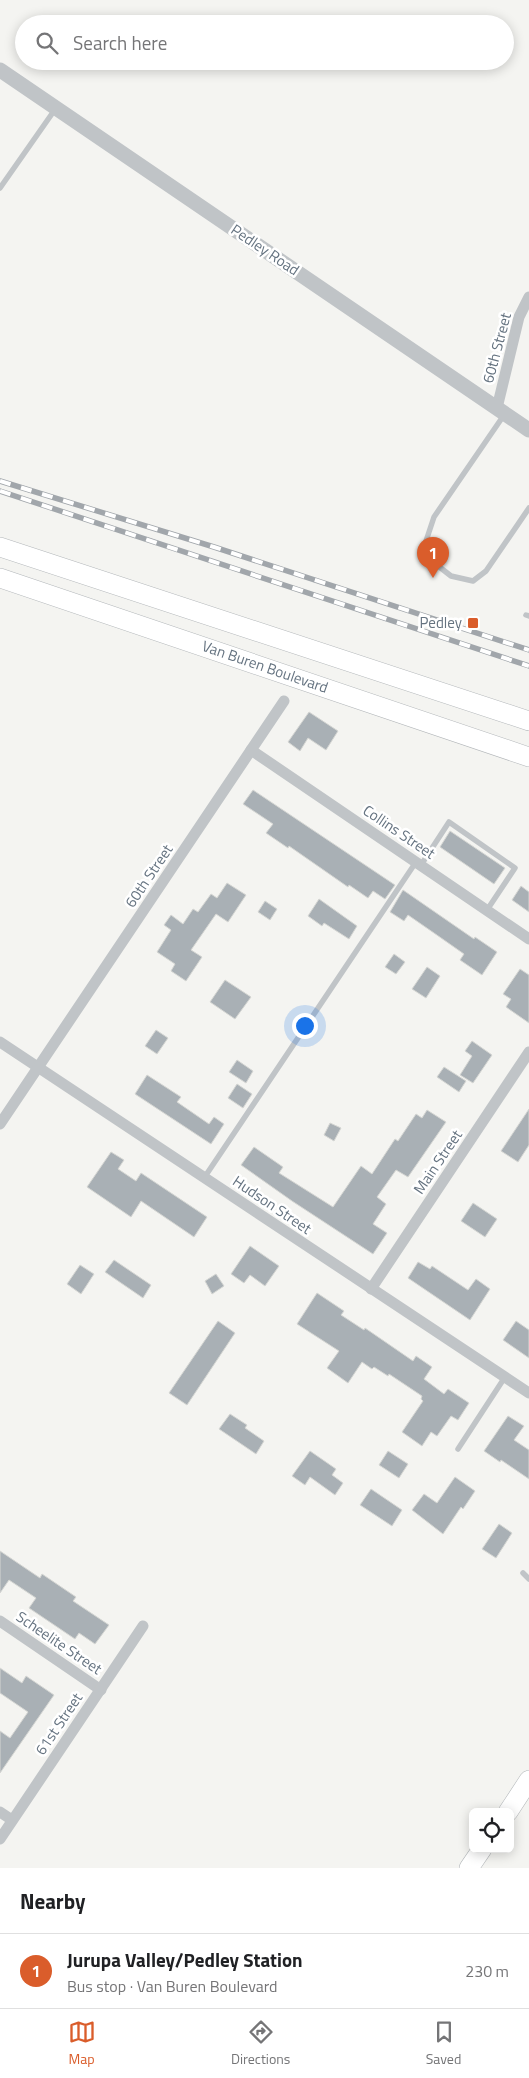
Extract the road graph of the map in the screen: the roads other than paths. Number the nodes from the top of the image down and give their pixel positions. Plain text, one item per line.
1 (1, 74) edge
2 (56, 108) junction
3 (0, 188) edge
4 (529, 297) edge
5 (501, 411) junction
6 (529, 430) edge
7 (529, 508) edge
8 (0, 547) edge
9 (0, 578) edge
10 (284, 701) dead end
11 (529, 721) edge
12 (251, 750) junction
13 (529, 757) edge
14 (419, 863) junction
15 (487, 910) junction
16 (529, 939) edge
17 (0, 1042) edge
18 (529, 1052) edge
19 (38, 1068) junction
20 (0, 1124) edge
21 (204, 1178) junction
22 (371, 1289) junction
23 (505, 1377) junction
24 (529, 1393) edge
25 (458, 1449) dead end
26 (523, 1573) dead end
27 (529, 1580) edge
28 (0, 1621) edge
29 (143, 1626) dead end
30 (101, 1690) junction
31 (529, 1780) edge
32 (511, 1808) edge
33 (0, 1812) edge
34 (12, 1820) junction
35 (0, 1839) edge

1 - 2 street, Pedley Road
2 - 3 lane
2 - 5 street, Pedley Road
4 - 5 street, 60th Street
5 - 6 street, Pedley Road
5 - 7 lane
8 - 11 main road, Van Buren Boulevard
9 - 13 main road, Van Buren Boulevard
10 - 12 street, 60th Street
12 - 14 street, Collins Street
12 - 19 street, 60th Street
14 - 15 street, Collins Street
14 - 15 lane
14 - 21 lane
15 - 16 street, Collins Street
17 - 19 street, Hudson Street
18 - 22 street, Main Street
19 - 20 street, 60th Street
19 - 21 street, Hudson Street
21 - 22 street, Hudson Street
22 - 23 street, Hudson Street
23 - 24 street, Hudson Street
23 - 25 lane
26 - 27 lane
28 - 30 street, Scheelite Street
29 - 30 street, 61st Street
30 - 34 street, 61st Street
31 - 32 main road
33 - 34 street
34 - 35 street, 61st Street

